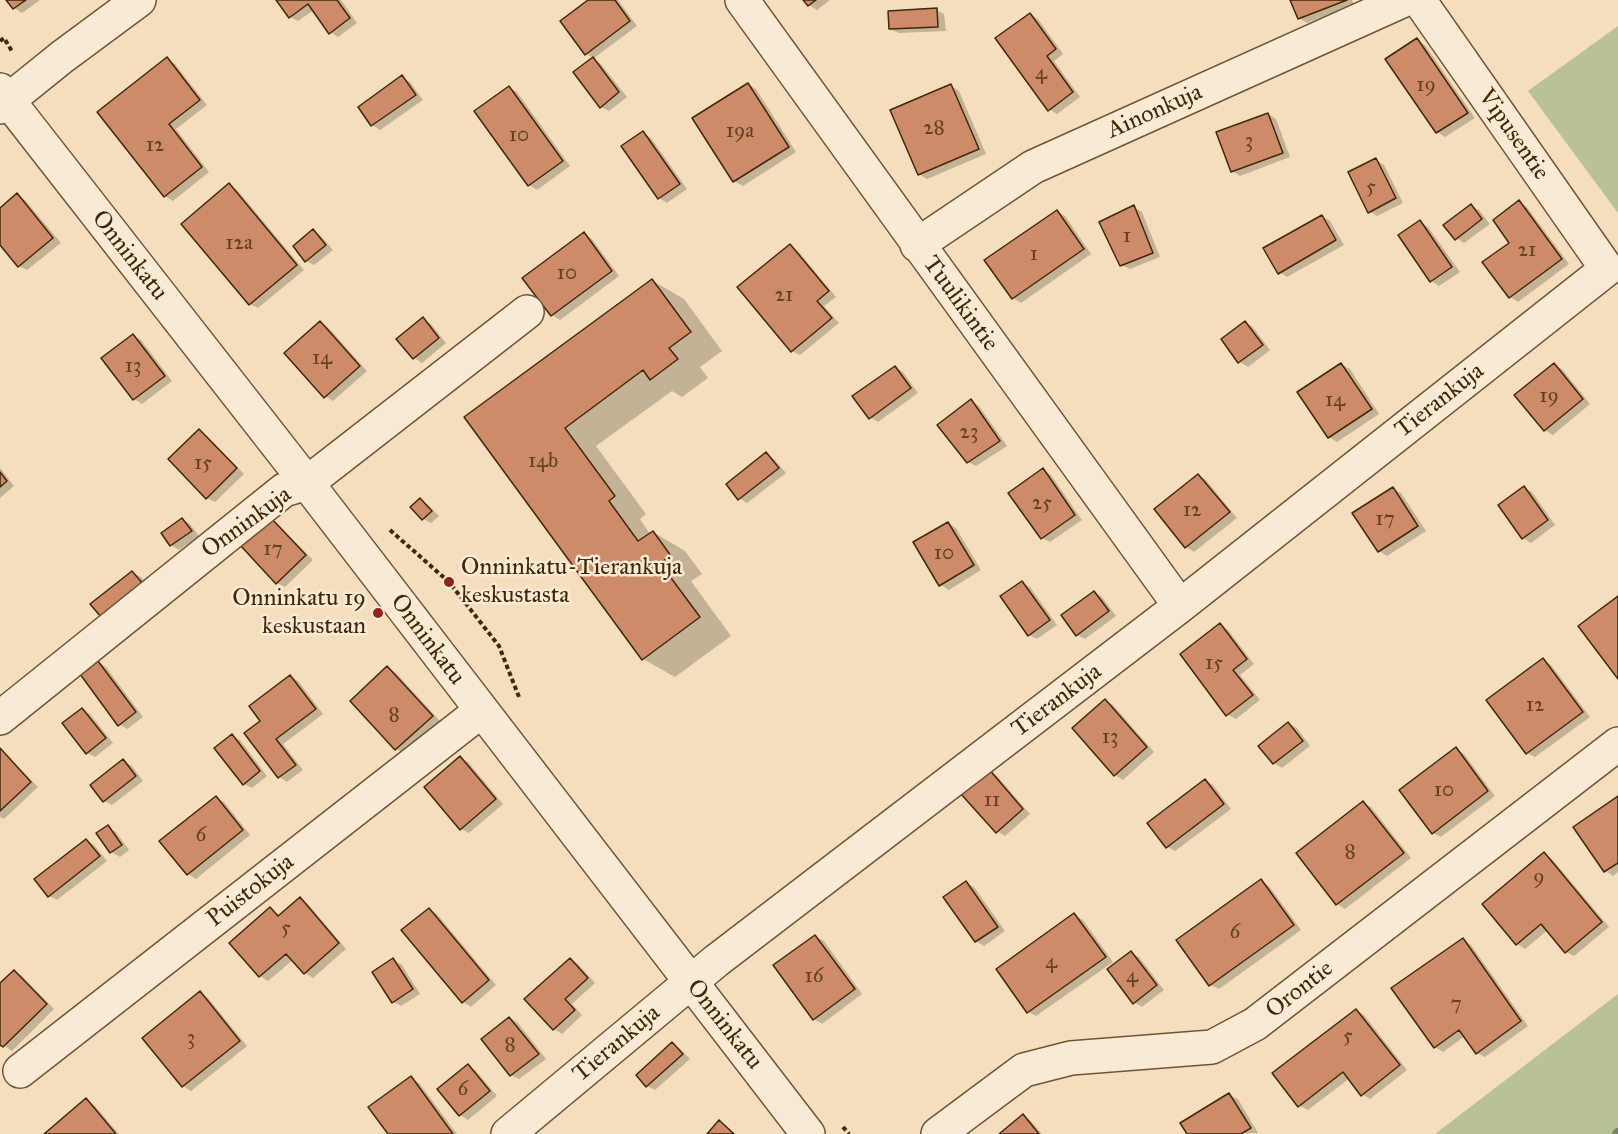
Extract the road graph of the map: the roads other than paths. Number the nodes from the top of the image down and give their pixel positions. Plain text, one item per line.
1 (139, 0) edge
2 (742, 0) edge
3 (1404, 0) edge
4 (1419, 0) edge
5 (2, 100) edge
6 (917, 244) junction
7 (1607, 269) joint
8 (527, 312) dead end
9 (307, 483) junction
10 (1180, 606) junction
11 (481, 711) junction
12 (0, 717) edge
13 (1618, 744) edge
14 (692, 982) junction
15 (20, 1071) dead end
16 (508, 1134) edge
17 (808, 1134) edge
18 (938, 1134) edge

1 - 5 street
2 - 6 street, Tuulikintie
3 - 6 street, Ainonkuja
4 - 7 street, Vipusentie
5 - 9 street, Onninkatu
6 - 10 street, Tuulikintie
7 - 10 street, Tierankuja
8 - 9 street, Onninkuja
9 - 11 street, Onninkatu
9 - 12 street, Onninkuja
10 - 14 street, Tierankuja
11 - 14 street, Onninkatu
11 - 15 street, Puistokuja
13 - 18 street, Orontie
14 - 16 street, Tierankuja
14 - 17 street, Onninkatu

